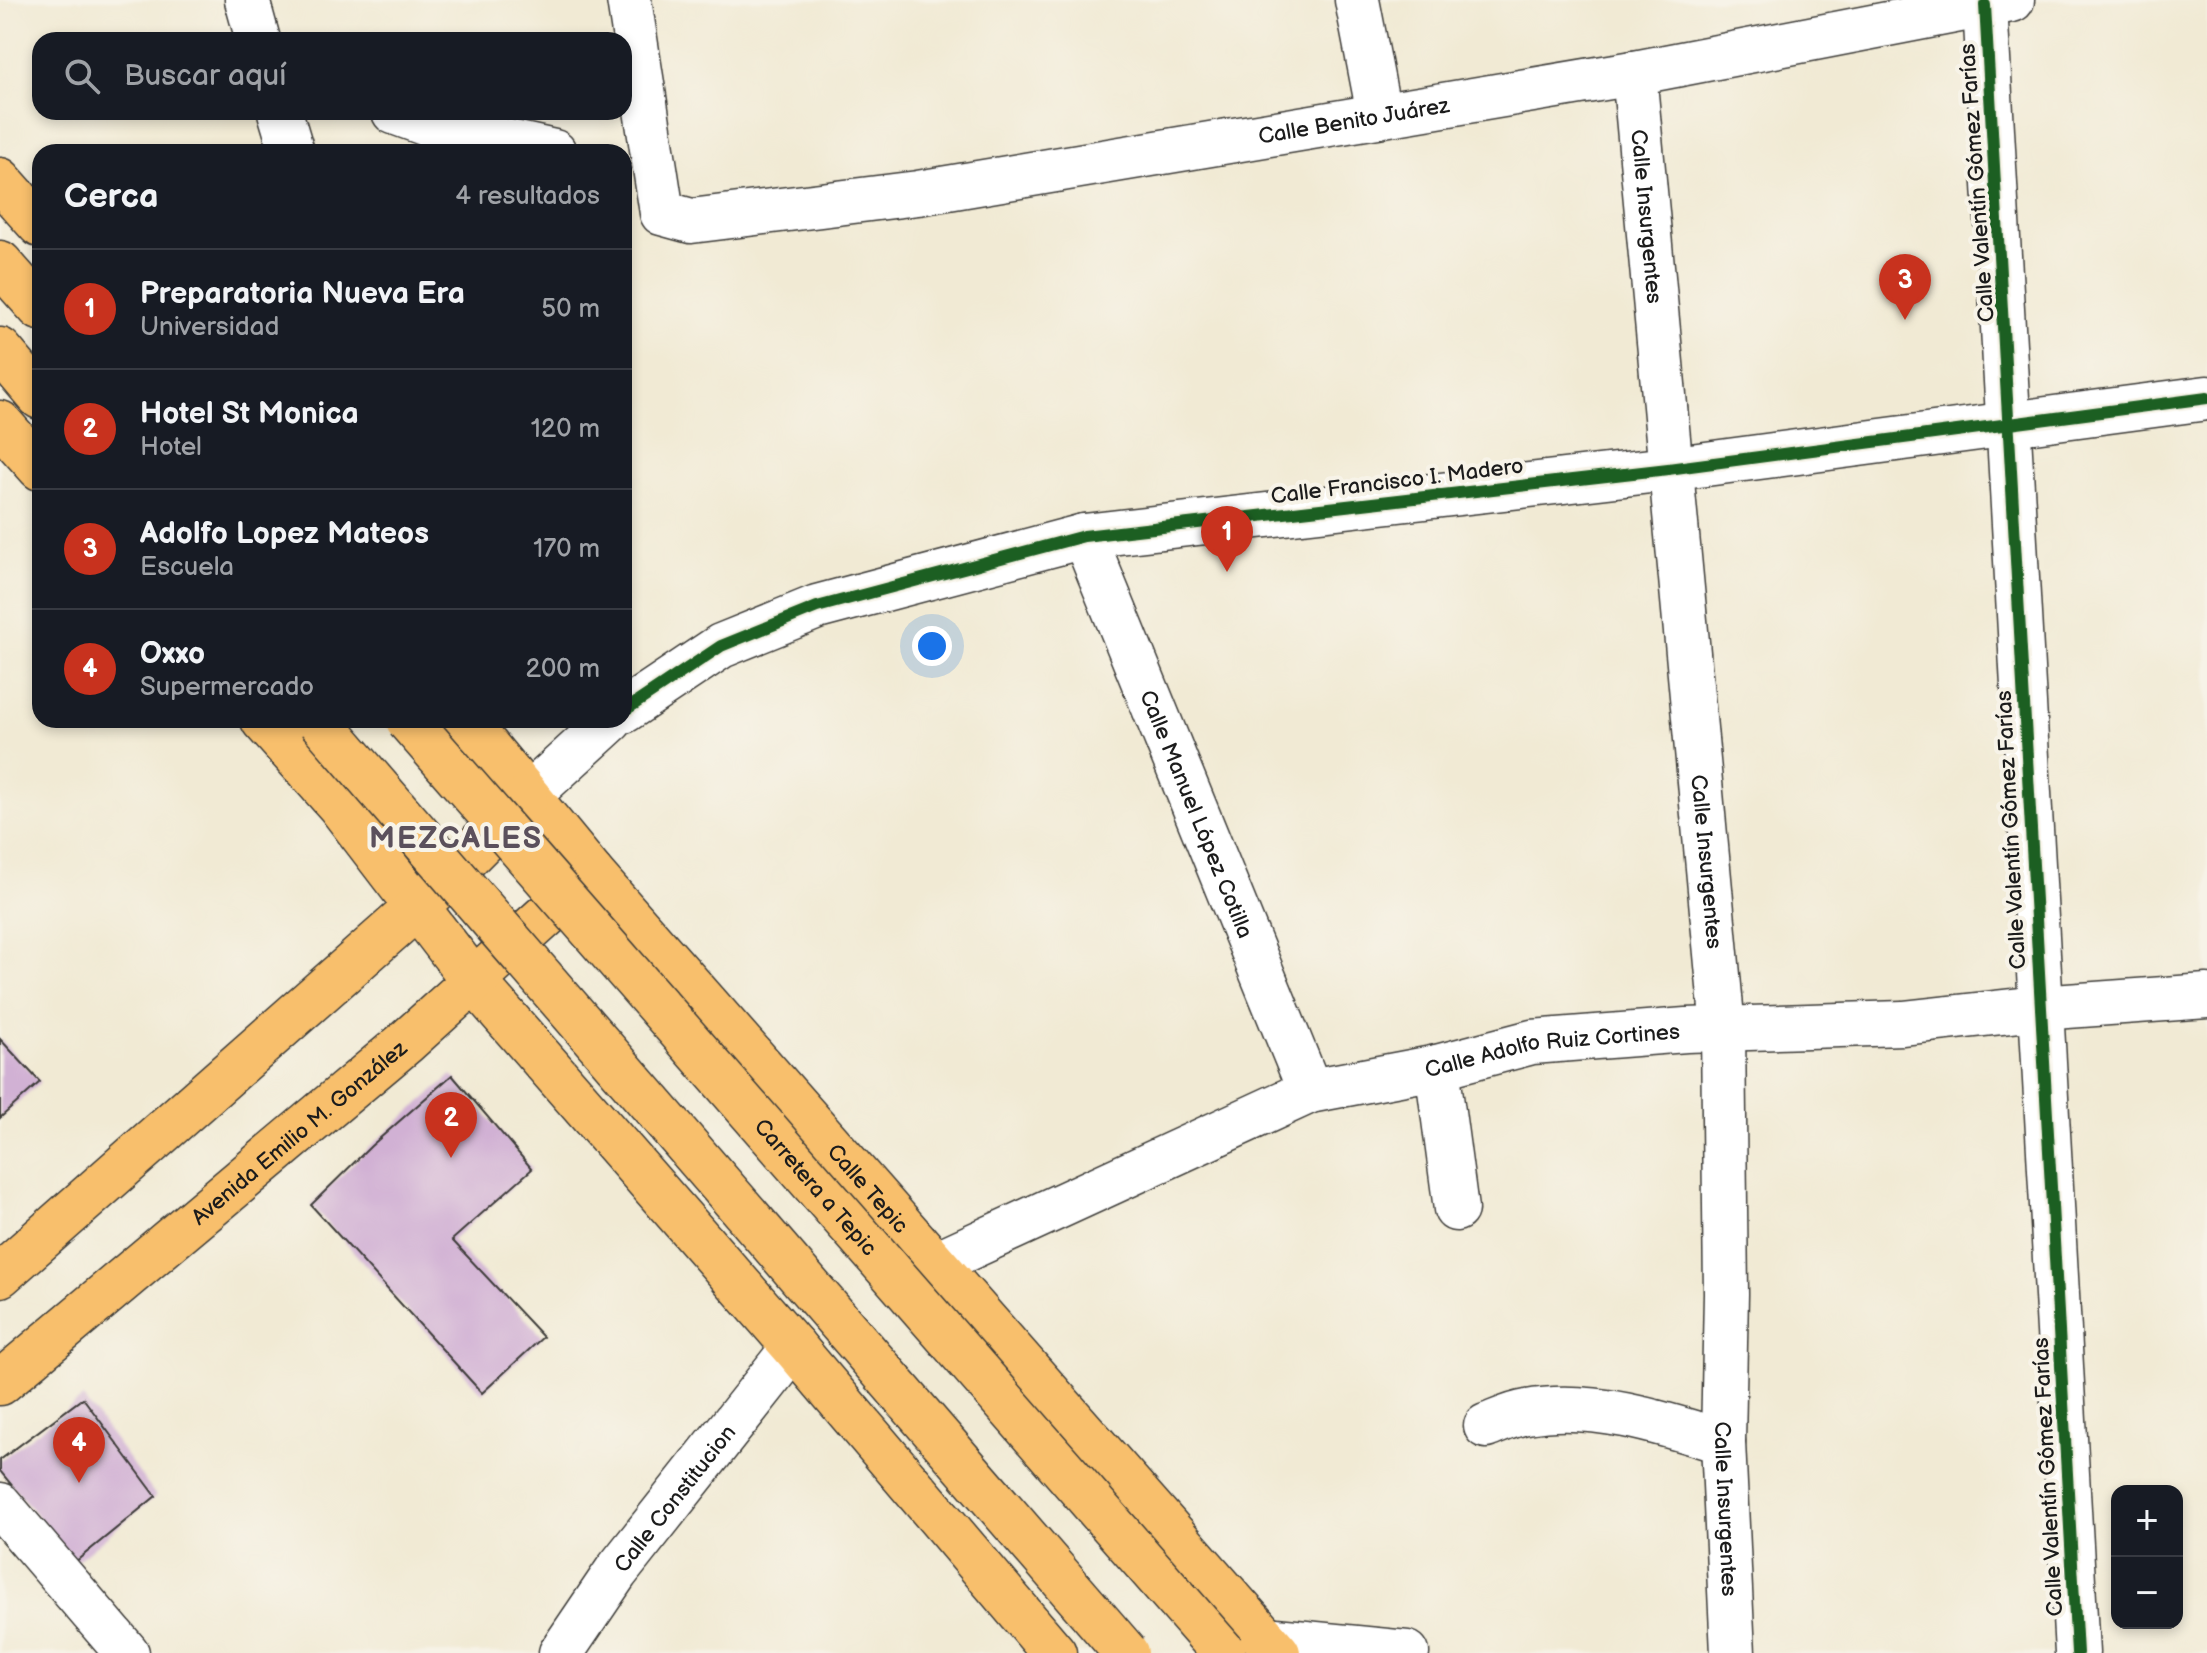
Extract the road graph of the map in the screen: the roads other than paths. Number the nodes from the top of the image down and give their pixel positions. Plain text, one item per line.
1 (247, 0) edge
2 (629, 0) edge
3 (1357, 0) edge
4 (1998, 2) edge
5 (256, 32) edge
6 (631, 32) edge
7 (632, 51) edge
8 (1634, 73) junction
9 (1379, 114) junction
10 (282, 120) edge
11 (416, 120) edge
12 (290, 144) edge
13 (518, 144) edge
14 (639, 171) edge
15 (0, 180) edge
16 (32, 216) edge
17 (0, 263) edge
18 (32, 299) edge
19 (0, 350) edge
20 (32, 388) edge
21 (2207, 398) edge
22 (2011, 421) junction
23 (0, 423) edge
24 (32, 459) edge
25 (1668, 469) junction
26 (1084, 536) junction
27 (632, 706) edge
28 (270, 728) edge
29 (326, 728) edge
30 (415, 728) edge
31 (471, 728) edge
32 (602, 728) edge
33 (527, 797) junction
34 (592, 874) junction
35 (415, 909) junction
36 (473, 980) junction
37 (2207, 996) edge
38 (2039, 1008) junction
39 (1723, 1029) junction
40 (1437, 1067) junction
41 (1310, 1091) junction
42 (1456, 1209) dead end
43 (936, 1263) junction
44 (0, 1275) edge
45 (794, 1347) junction
46 (0, 1383) edge
47 (1486, 1426) dead end
48 (1723, 1442) junction
49 (0, 1505) edge
50 (1271, 1646) edge
51 (127, 1653) edge
52 (561, 1653) edge
53 (1054, 1653) edge
54 (1126, 1653) edge
55 (1224, 1653) edge
56 (1407, 1653) edge
57 (1733, 1653) edge
58 (2077, 1653) edge

1 - 5 street
2 - 6 street
3 - 9 street
4 - 8 street, Calle Benito Juárez
4 - 22 street, Calle Valentín Gómez Farías
7 - 14 street
8 - 9 street, Calle Benito Juárez
8 - 25 street, Calle Insurgentes
9 - 14 street, Calle Benito Juárez
10 - 12 street
11 - 13 street
15 - 16 main road
17 - 18 main road
19 - 20 main road
21 - 22 street, Calle Francisco I. Madero
22 - 25 street, Calle Francisco I. Madero
22 - 38 street, Calle Valentín Gómez Farías
23 - 24 main road
25 - 26 street, Calle Francisco I. Madero
25 - 39 street, Calle Insurgentes
26 - 27 street, Calle Francisco I. Madero
26 - 41 street, Calle Manuel López Cotilla
28 - 35 main road
29 - 54 main road, bridge
30 - 55 main road, Carretera a Tepic, bridge
31 - 33 main road, Calle Tepic
32 - 33 street
33 - 34 main road, Calle Tepic
33 - 35 main road
34 - 36 main road, Avenida Emilio M. González
34 - 43 main road, Calle Tepic
35 - 36 main road
35 - 44 main road
36 - 45 main road
36 - 46 main road, Avenida Emilio M. González
37 - 38 street, Calle Adolfo Ruiz Cortines
38 - 39 street, Calle Adolfo Ruiz Cortines
38 - 58 street, Calle Valentín Gómez Farías
39 - 40 street, Calle Adolfo Ruiz Cortines
39 - 48 street, Calle Insurgentes
40 - 41 street, Calle Adolfo Ruiz Cortines
40 - 42 street
41 - 43 street, Calle Adolfo Ruiz Cortines
43 - 50 main road, Calle Tepic
45 - 52 street, Calle Constitucion
45 - 53 main road
47 - 48 street
48 - 57 street, Calle Insurgentes
49 - 51 street
50 - 56 street

